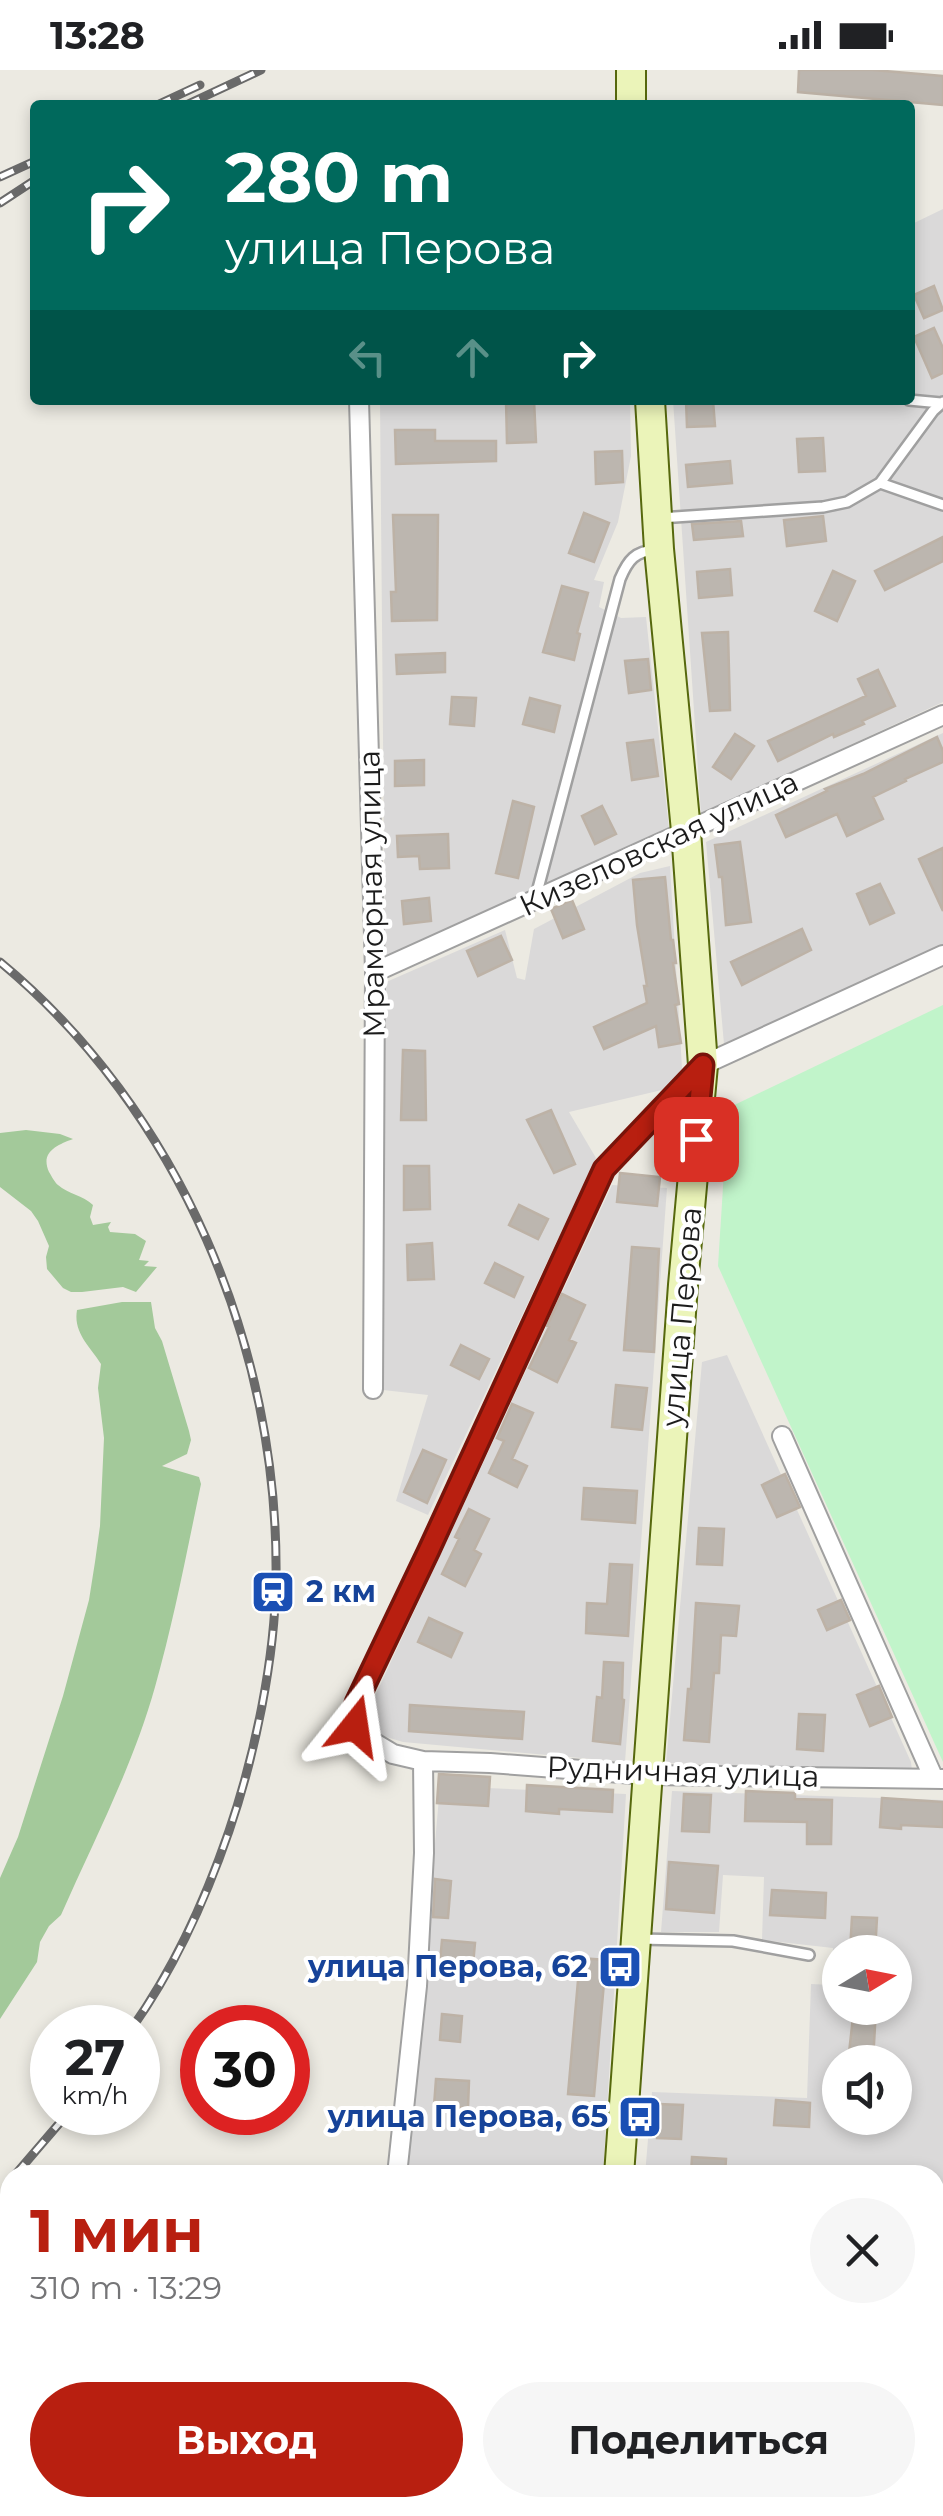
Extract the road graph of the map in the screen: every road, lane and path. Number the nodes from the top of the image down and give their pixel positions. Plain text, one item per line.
1 (915, 401) edge
2 (942, 403) edge
3 (360, 405) edge
4 (650, 405) edge
5 (880, 482) junction
6 (943, 506) edge
7 (658, 518) junction
8 (659, 549) junction
9 (943, 716) edge
10 (686, 831) junction
11 (535, 901) junction
12 (943, 955) edge
13 (375, 972) junction
14 (703, 1065) junction
15 (373, 1389) dead end
16 (782, 1436) dead end
17 (423, 1761) junction
18 (647, 1775) junction
19 (938, 1779) edge
20 (635, 1939) junction
21 (809, 1954) dead end
22 (397, 2165) edge
23 (620, 2165) edge

1 - 2 lane
2 - 5 lane
3 - 13 street, Мраморная улица
4 - 7 main road, улица Перова
5 - 6 lane
5 - 7 lane
7 - 8 main road, улица Перова
8 - 10 main road, улица Перова
8 - 11 lane
9 - 10 street, Кизеловская улица
10 - 11 street, Кизеловская улица
10 - 14 main road, улица Перова
11 - 13 street, Кизеловская улица
12 - 14 street
13 - 15 street, Мраморная улица
14 - 17 street
14 - 18 main road, улица Перова
16 - 19 street
17 - 18 street, Рудничная улица
17 - 22 street
18 - 19 street, Рудничная улица
18 - 20 main road, улица Перова
20 - 21 lane
20 - 23 main road, улица Перова

